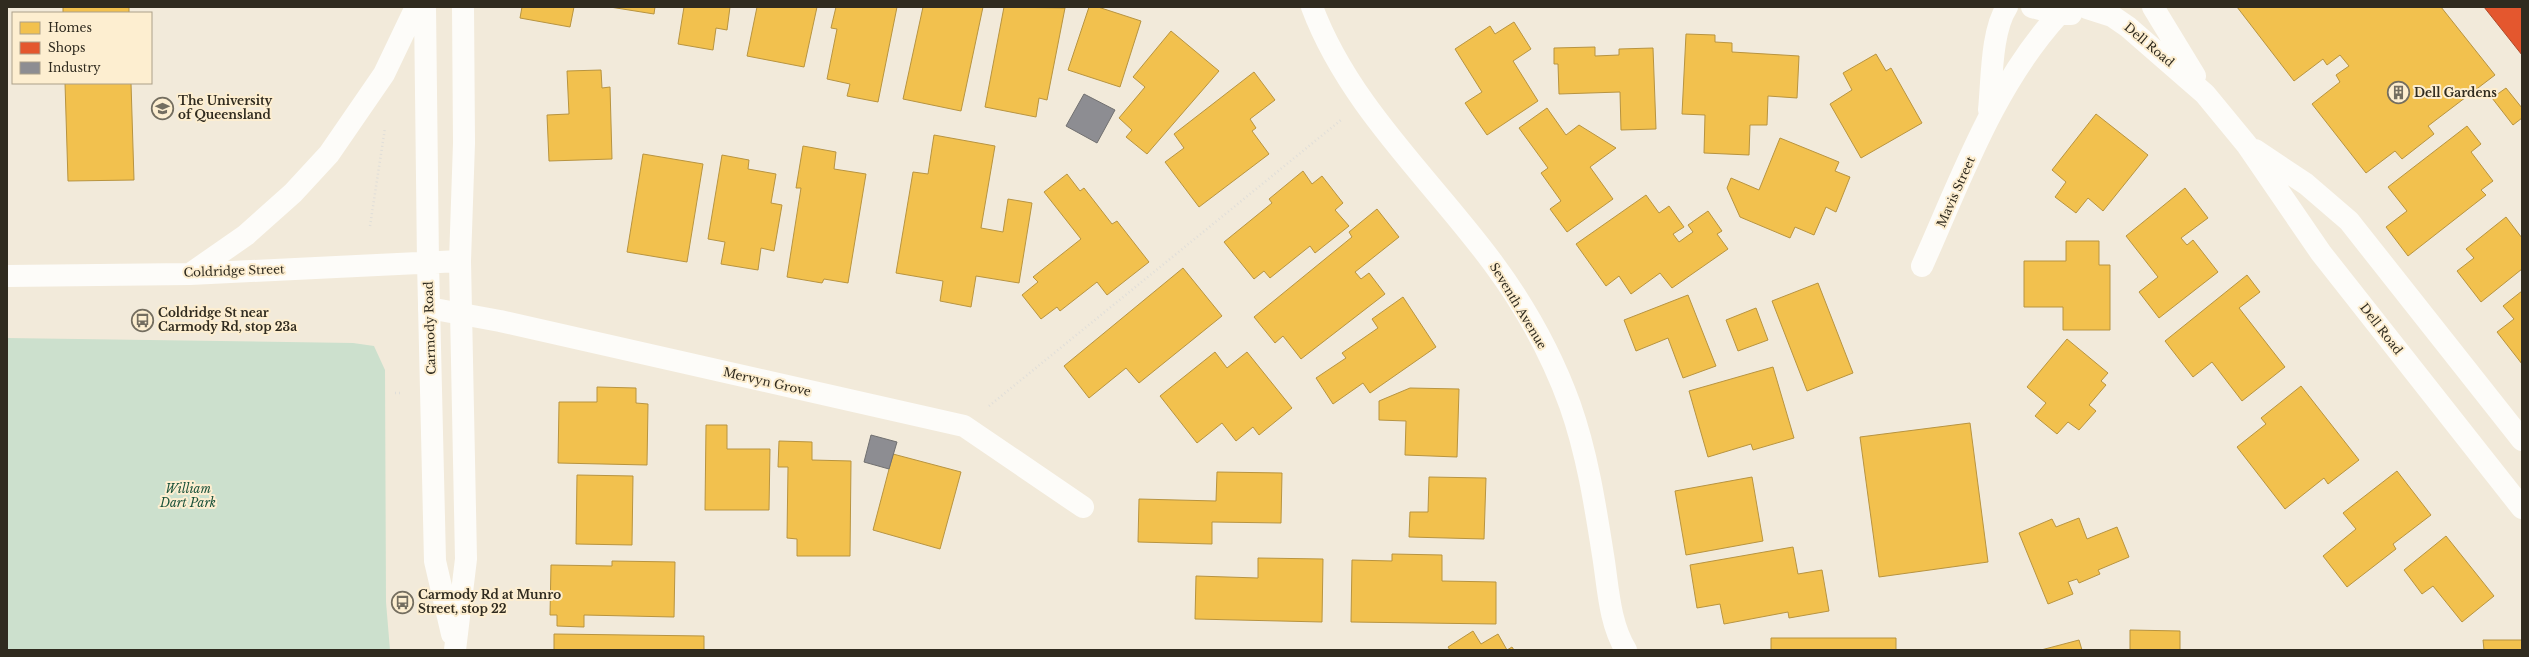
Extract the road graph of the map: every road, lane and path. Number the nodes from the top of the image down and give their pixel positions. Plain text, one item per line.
1 (416, 7) edge
2 (425, 7) edge
3 (463, 7) edge
4 (1312, 7) edge
5 (2007, 7) edge
6 (2032, 7) edge
7 (2088, 7) edge
8 (2153, 7) edge
9 (2059, 14) junction
10 (2205, 94) junction
11 (1989, 117) junction
12 (1342, 119) dead end
13 (386, 121) dead end
14 (2247, 145) junction
15 (370, 226) dead end
16 (428, 262) junction
17 (460, 262) junction
18 (1922, 266) dead end
19 (190, 274) junction
20 (7, 276) edge
21 (429, 308) junction
22 (462, 314) junction
23 (994, 402) dead end
24 (2522, 440) edge
25 (1083, 507) dead end
26 (2522, 508) edge
27 (455, 649) edge
28 (1626, 650) edge

1 - 19 street
2 - 16 street, Carmody Road
3 - 17 street, Carmody Road
4 - 28 street, Seventh Avenue
5 - 11 street, Mavis Street
6 - 9 street
7 - 9 street
7 - 10 street, Dell Road
8 - 10 street, Dell Road
9 - 11 street, Mavis Street
10 - 14 street, Dell Road
11 - 18 street, Mavis Street
12 - 23 path
13 - 15 path
14 - 24 street, Dell Road
14 - 26 street, Dell Road
16 - 17 street, Coldridge Street
16 - 19 street, Coldridge Street
16 - 21 street, Carmody Road
17 - 22 street, Carmody Road
19 - 20 street, Coldridge Street
21 - 22 street, Mervyn Grove
21 - 27 street, Carmody Road
22 - 25 street, Mervyn Grove
22 - 27 street, Carmody Road

